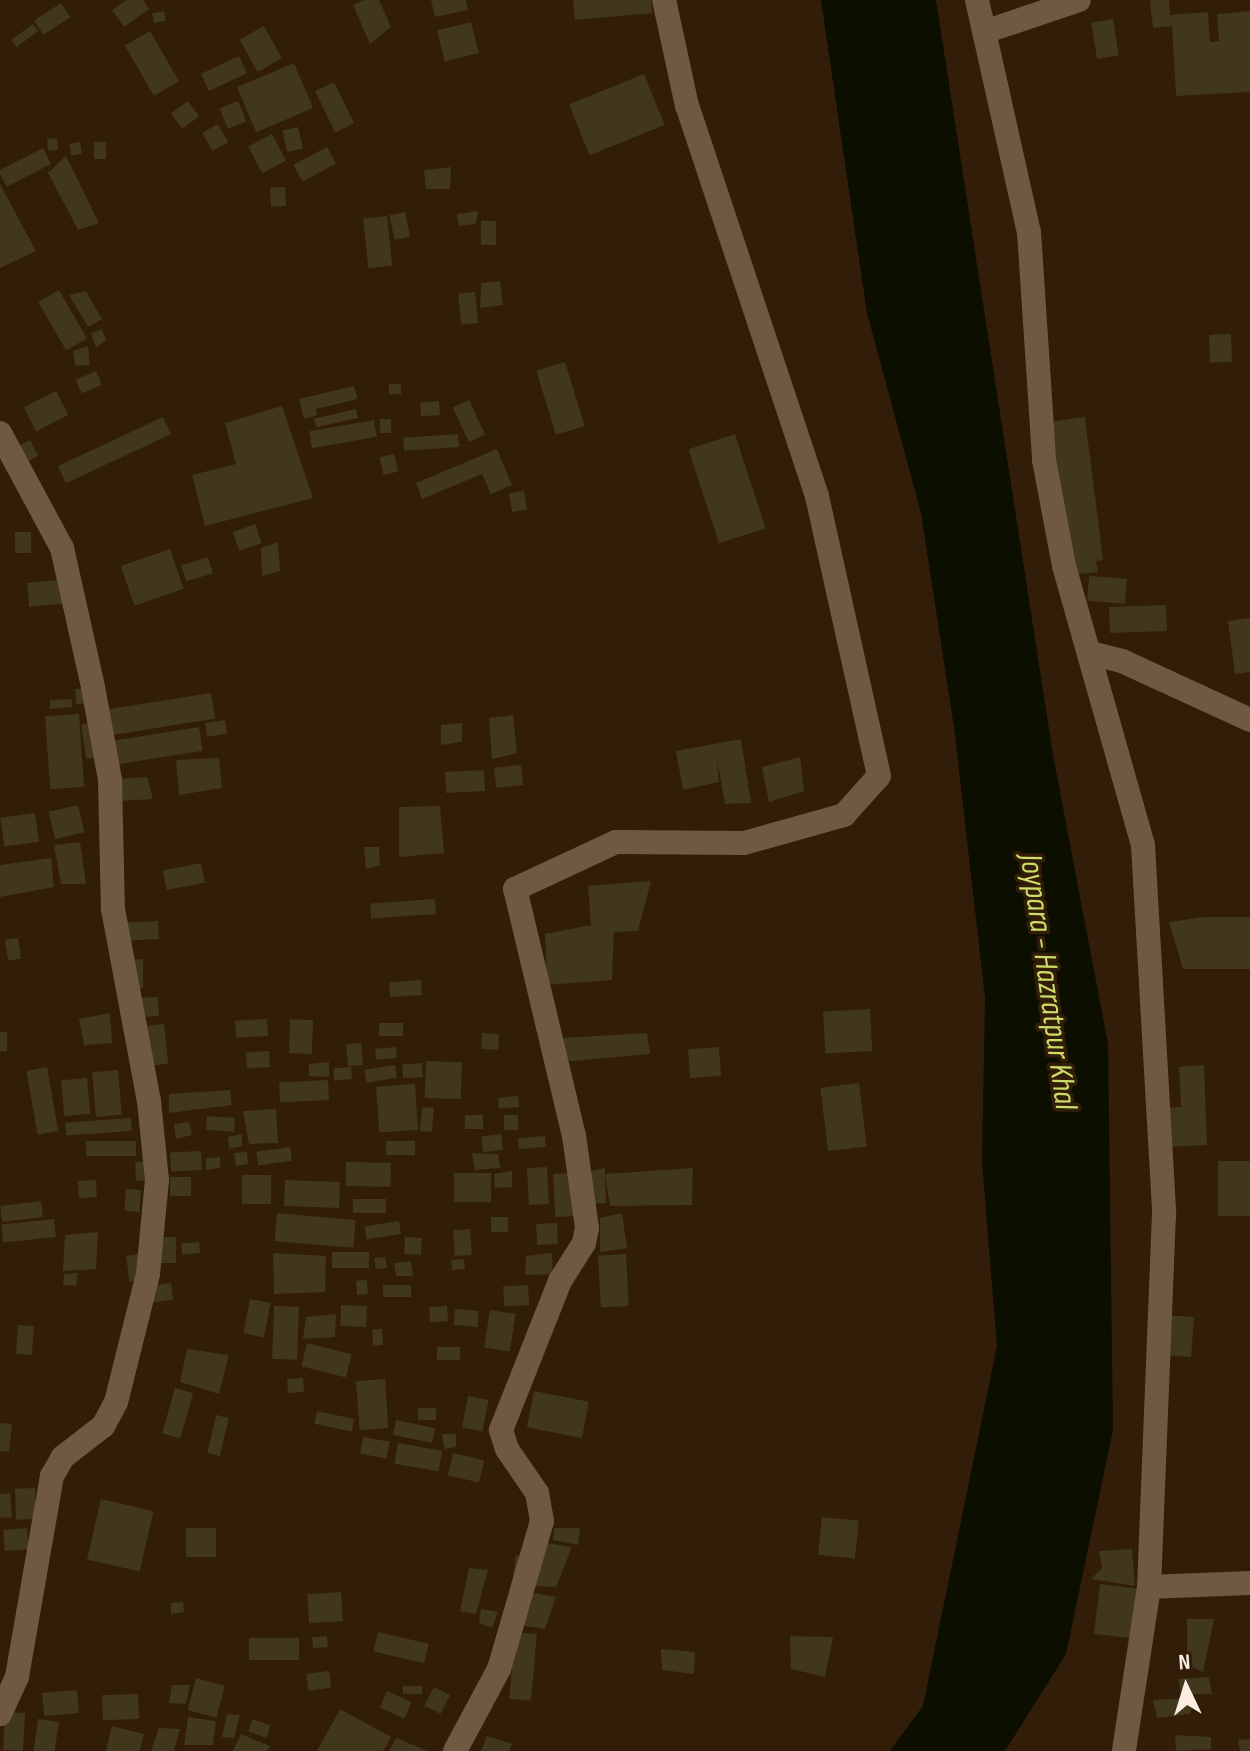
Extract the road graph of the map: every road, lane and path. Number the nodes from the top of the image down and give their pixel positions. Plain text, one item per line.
1 (664, 0) edge
2 (977, 0) edge
3 (1079, 0) edge
4 (984, 32) junction
5 (0, 433) edge
6 (1090, 653) junction
7 (1250, 720) edge
8 (1250, 1583) edge
9 (1149, 1587) junction
10 (0, 1714) edge
11 (455, 1751) edge
12 (1124, 1751) edge

1 - 11 street
2 - 4 street
3 - 4 street
4 - 6 street
5 - 10 street
6 - 7 street
6 - 9 street
8 - 9 street
9 - 12 street

